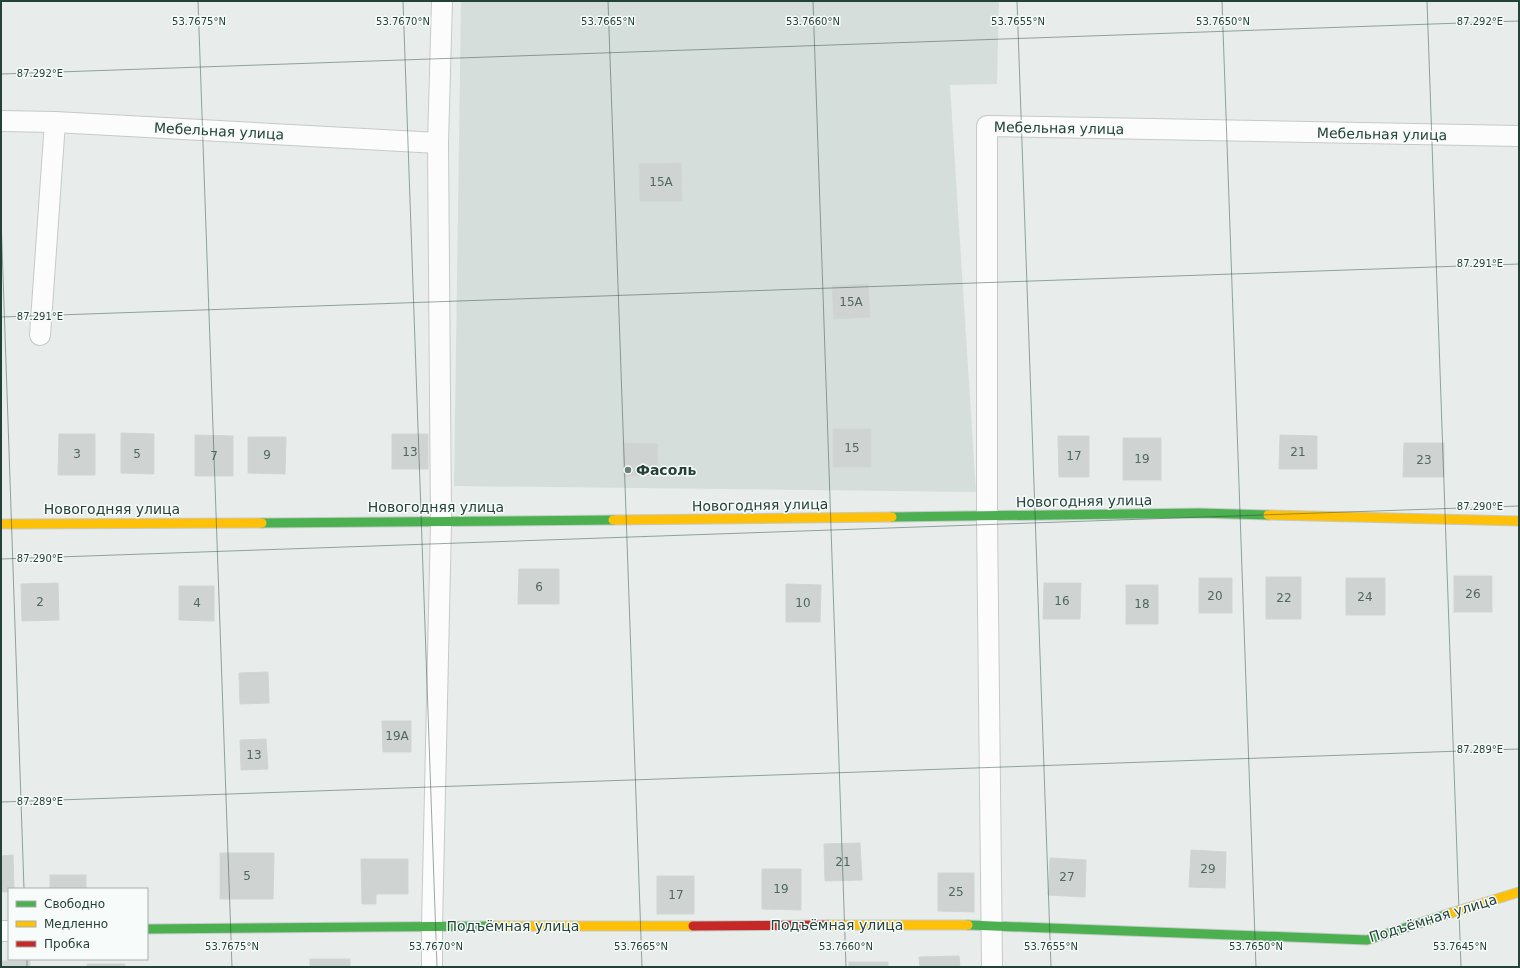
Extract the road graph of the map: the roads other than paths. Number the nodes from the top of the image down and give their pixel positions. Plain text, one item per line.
1 (442, 1) edge
2 (1, 121) edge
3 (55, 122) junction
4 (1519, 136) edge
5 (438, 143) junction
6 (40, 335) dead end
7 (988, 516) junction
8 (1519, 520) edge
9 (441, 522) junction
10 (1, 524) edge
11 (1519, 892) edge
12 (992, 924) junction
13 (432, 926) junction
14 (148, 930) edge
15 (432, 967) edge
16 (992, 967) edge

1 - 5 street
2 - 3 street, Мебельная улица
3 - 5 street, Мебельная улица
3 - 6 street
4 - 7 street, Мебельная улица
5 - 9 street
7 - 8 street, Новогодняя улица
7 - 9 street, Новогодняя улица
7 - 12 street
9 - 10 street, Новогодняя улица
9 - 13 street
11 - 12 street, Подъёмная улица
12 - 13 street, Подъёмная улица
12 - 16 street
13 - 14 street, Подъёмная улица
13 - 15 street

